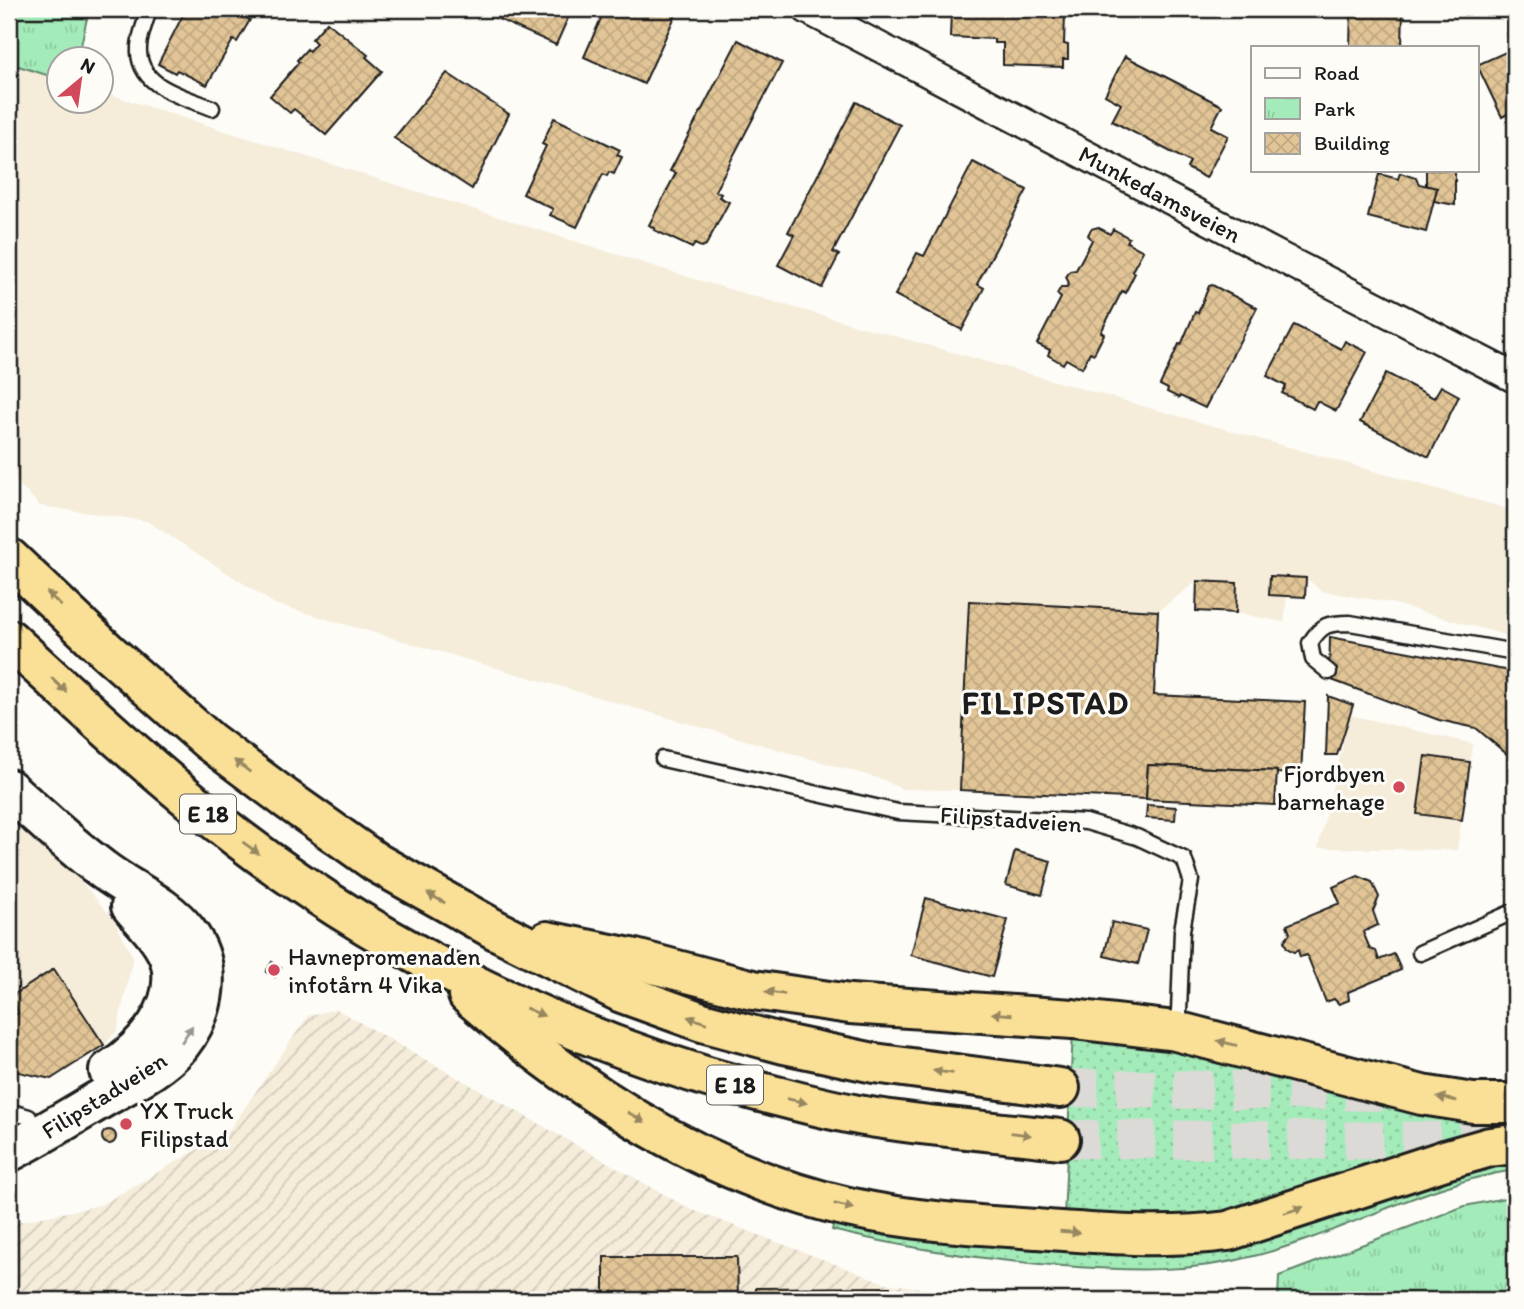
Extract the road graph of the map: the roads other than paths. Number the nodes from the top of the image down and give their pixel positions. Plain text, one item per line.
1 (149, 9) edge
2 (807, 9) edge
3 (212, 108) dead end
4 (1515, 377) edge
5 (13, 559) edge
6 (9, 639) edge
7 (1515, 652) edge
8 (1329, 671) dead end
9 (663, 759) dead end
10 (9, 789) edge
11 (101, 869) junction
12 (1515, 911) edge
13 (496, 930) junction
14 (1420, 953) dead end
15 (429, 961) junction
16 (1176, 1031) junction
17 (1060, 1088) tunnel mouth
18 (1515, 1103) edge
19 (15, 1119) edge
20 (1060, 1139) tunnel mouth
21 (1515, 1144) edge
22 (9, 1152) edge

1 - 3 lane
2 - 4 street, Munkedamsveien
13 -> 5 highway, E 18
6 -> 15 highway, E 18
7 - 8 lane
9 - 16 lane, Filipstadveien
10 - 11 street, Filipstadveien
11 - 19 street, Filipstadveien
22 -> 11 street, Filipstadveien
12 - 14 lane
16 -> 13 highway
17 -> 13 highway, E 18
15 -> 20 highway, E 18
15 -> 21 highway
18 -> 16 highway

